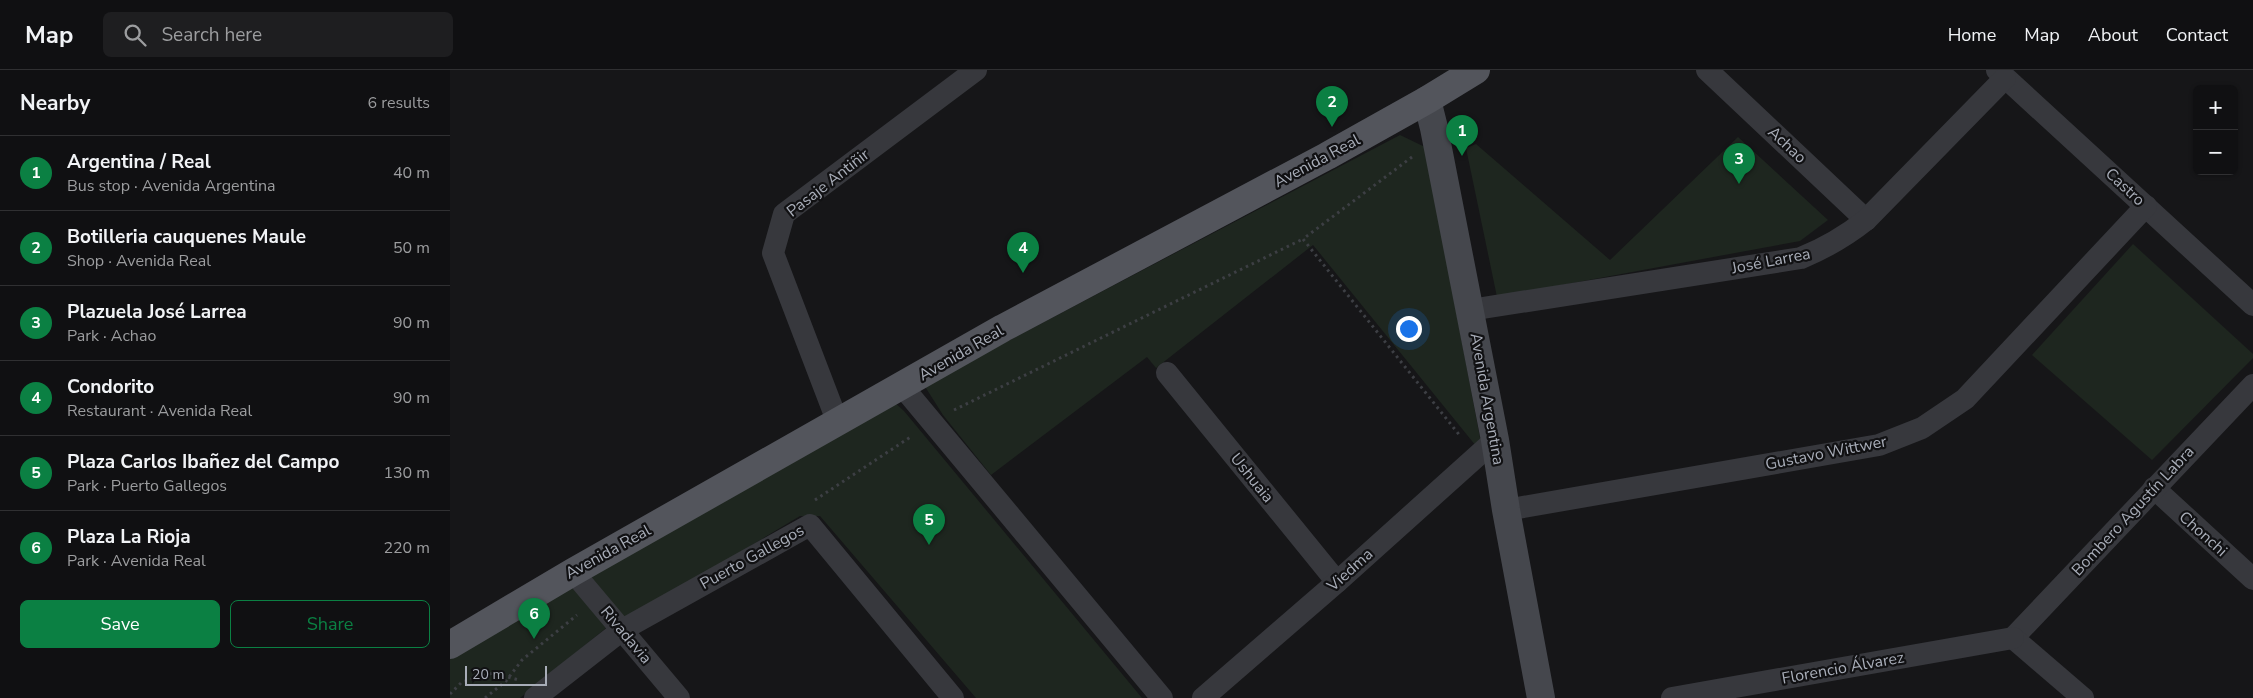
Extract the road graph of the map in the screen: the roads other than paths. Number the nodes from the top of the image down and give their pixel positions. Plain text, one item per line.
1 (976, 70) edge
2 (1476, 70) edge
3 (1707, 70) edge
4 (2001, 74) edge
5 (1427, 100) junction
6 (2146, 206) junction
7 (1866, 220) junction
8 (2253, 304) edge
9 (1470, 310) junction
10 (1166, 374) dead end
11 (2253, 385) edge
12 (902, 386) junction
13 (838, 423) junction
14 (1495, 440) junction
15 (2154, 488) junction
16 (1506, 510) junction
17 (572, 572) junction
18 (2253, 579) edge
19 (1337, 582) junction
20 (622, 630) junction
21 (2013, 638) junction
22 (450, 644) edge
23 (535, 698) edge
24 (679, 698) edge
25 (953, 698) edge
26 (1162, 698) edge
27 (1203, 698) edge
28 (1541, 698) edge
29 (1672, 698) edge
30 (2083, 698) edge

1 - 13 street, Pasaje Antiñir
2 - 5 main road, Avenida Real
3 - 7 street, Achao
4 - 6 street, Castro
4 - 7 street, José Larrea
5 - 9 street, Avenida Argentina
5 - 12 main road, Avenida Real
6 - 8 street, Castro
6 - 16 street, Gustavo Wittwer
7 - 9 street, José Larrea
9 - 14 street, Avenida Argentina
10 - 19 street, Ushuaia
11 - 15 street, Bombero Agustín Labra
12 - 13 main road, Avenida Real
12 - 26 street
13 - 17 main road, Avenida Real
14 - 16 street, Avenida Argentina
14 - 19 street, Viedma
15 - 18 street, Chonchi
15 - 21 street, Bombero Agustín Labra
16 - 28 street, Avenida Argentina
17 - 20 street, Rivadavia
17 - 22 main road, Avenida Real
19 - 27 street, Viedma
20 - 23 street, Puerto Gallegos
20 - 24 street, Rivadavia
20 - 25 street, Puerto Gallegos
21 - 29 street, Florencio Álvarez
21 - 30 street

